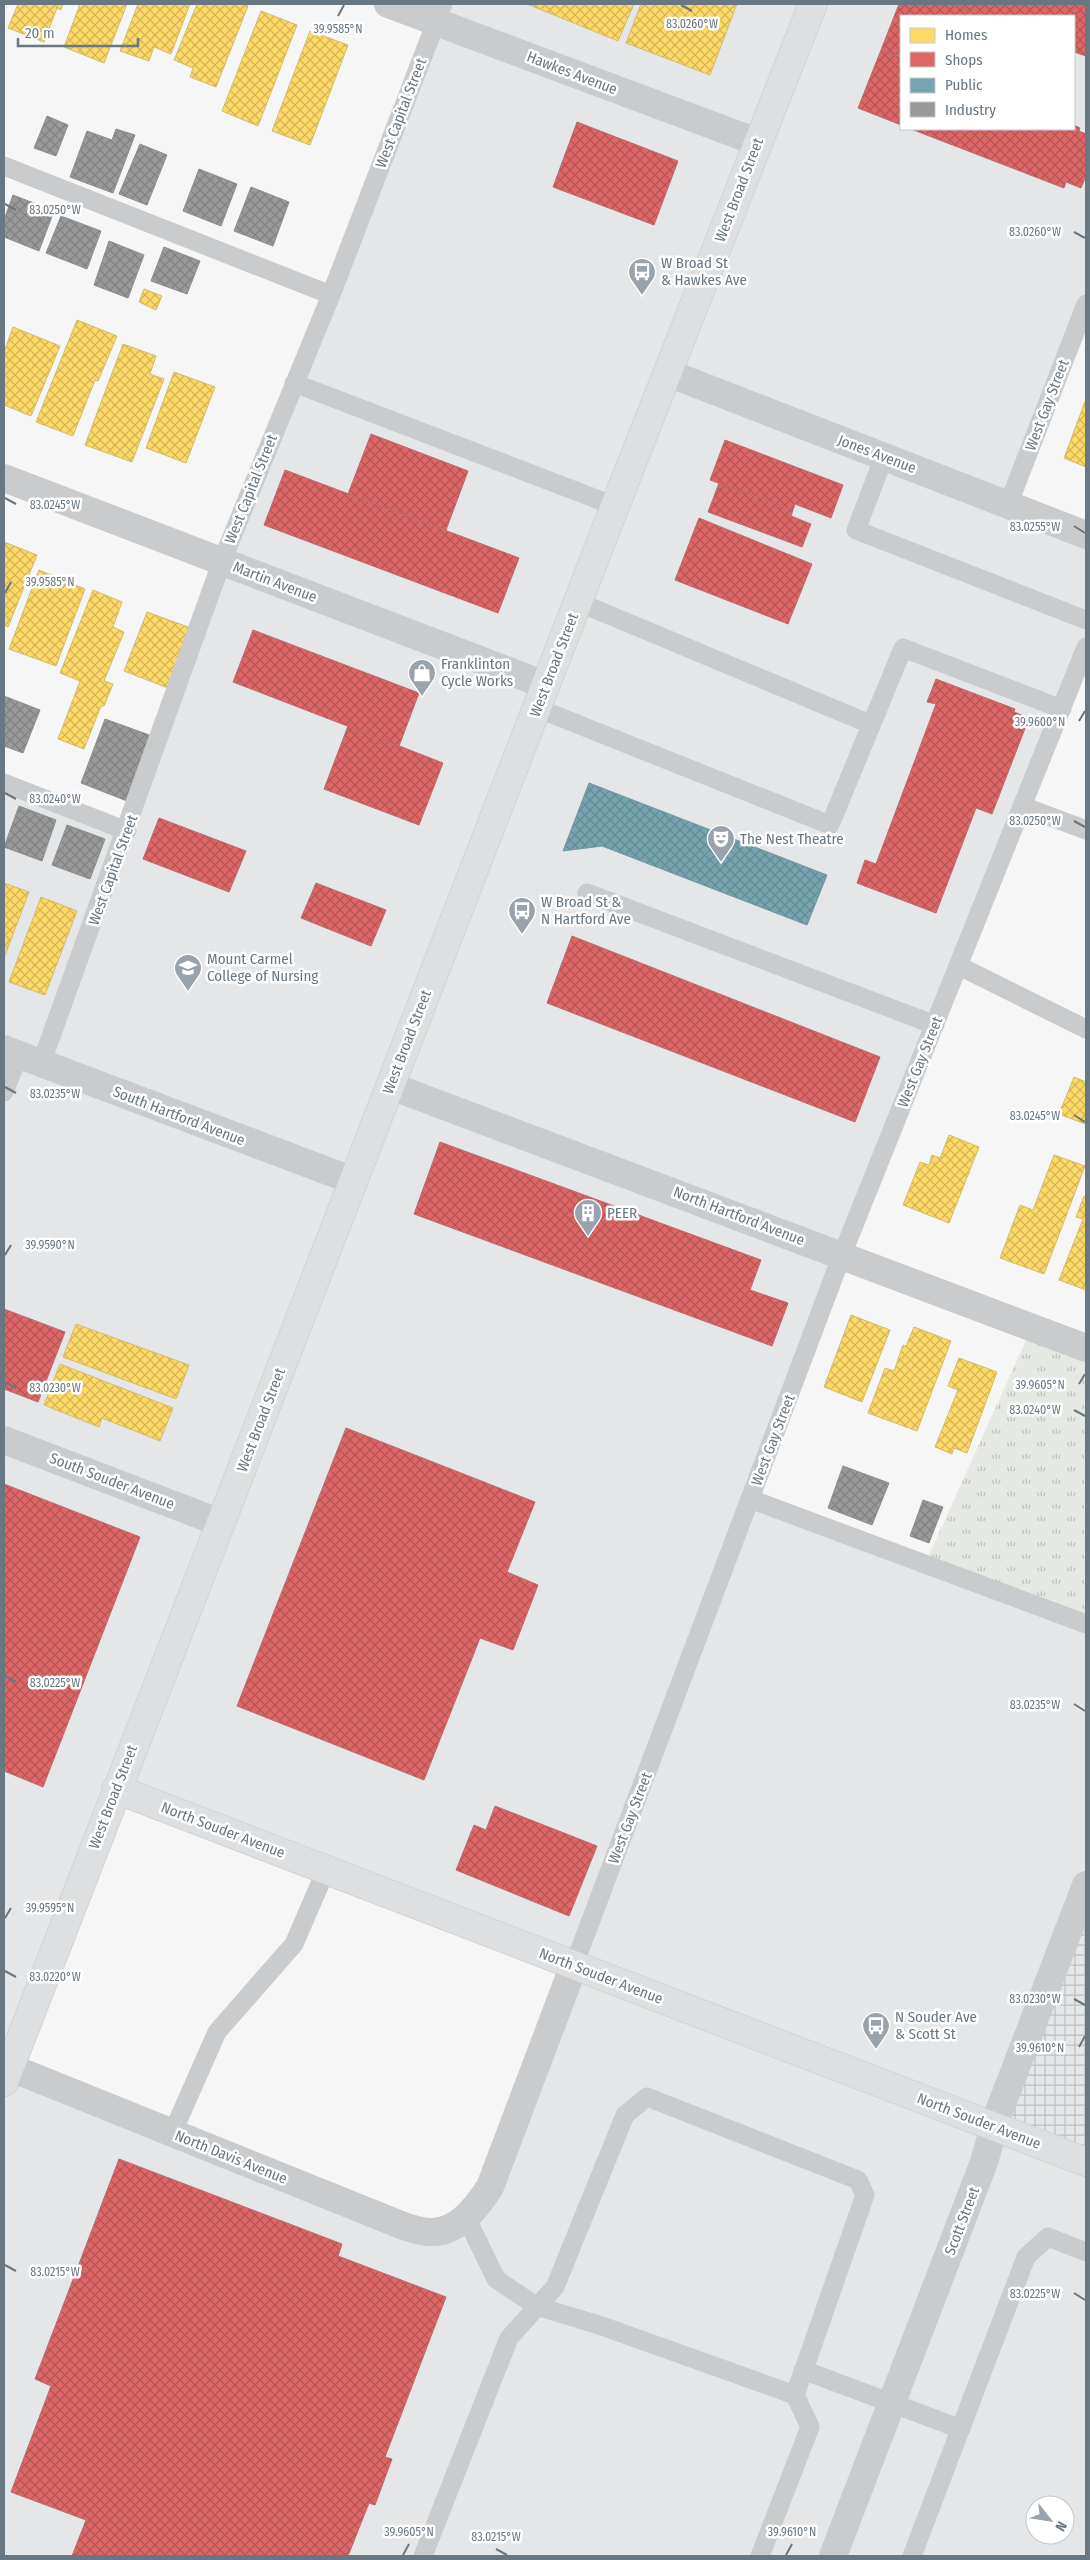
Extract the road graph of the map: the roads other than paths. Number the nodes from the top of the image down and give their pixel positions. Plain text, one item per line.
1 (388, 4) edge
2 (813, 4) edge
3 (439, 13) edge
4 (757, 142) junction
5 (4, 166) edge
6 (331, 295) junction
7 (1086, 304) edge
8 (668, 373) junction
9 (294, 383) junction
10 (884, 457) junction
11 (4, 478) edge
12 (1008, 505) junction
13 (615, 506) junction
14 (1086, 536) edge
15 (222, 562) junction
16 (578, 602) junction
17 (1086, 620) edge
18 (1086, 647) edge
19 (541, 697) junction
20 (1062, 709) junction
21 (870, 724) junction
22 (4, 782) edge
23 (1022, 806) junction
24 (1086, 830) edge
25 (127, 831) junction
26 (587, 893) dead end
27 (958, 966) junction
28 (935, 1025) junction
29 (1086, 1029) edge
30 (21, 1056) edge
31 (391, 1086) junction
32 (4, 1092) edge
33 (354, 1181) junction
34 (842, 1255) junction
35 (1086, 1348) edge
36 (4, 1440) edge
37 (750, 1499) junction
38 (220, 1522) junction
39 (1086, 1624) edge
40 (116, 1789) junction
41 (326, 1870) junction
42 (1086, 1884) edge
43 (574, 1965) junction
44 (7, 2074) edge
45 (995, 2127) junction
46 (172, 2134) junction
47 (1086, 2162) edge
48 (460, 2221) junction
49 (1086, 2252) edge
50 (536, 2306) junction
51 (803, 2370) junction
52 (795, 2395) junction
53 (892, 2403) junction
54 (961, 2429) junction
55 (423, 2556) edge
56 (760, 2556) edge
57 (833, 2556) edge
58 (912, 2556) edge

1 - 3 street, Hawkes Avenue
2 - 4 main road, West Broad Street
3 - 4 street, Hawkes Avenue
3 - 6 lane, West Capital Street
4 - 8 main road, West Broad Street
5 - 6 lane
6 - 9 lane, West Capital Street
7 - 12 lane, West Gay Street
8 - 10 street, Jones Avenue
8 - 13 main road, West Broad Street
9 - 13 lane
9 - 15 lane, West Capital Street
10 - 12 street, Jones Avenue
10 - 17 lane
11 - 15 street, Martin Avenue
12 - 14 street, Jones Avenue
13 - 16 main road, West Broad Street
15 - 19 street, Martin Avenue
15 - 25 lane, West Capital Street
16 - 19 main road, West Broad Street
16 - 21 lane
18 - 20 lane, West Gay Street
19 - 21 lane
19 - 31 main road, West Broad Street
20 - 21 lane
20 - 23 lane, West Gay Street
22 - 25 lane
23 - 24 lane
23 - 27 lane, West Gay Street
25 - 30 lane, West Capital Street
26 - 28 lane
27 - 28 lane, West Gay Street
27 - 29 lane
28 - 34 lane, West Gay Street
30 - 32 lane, West Capital Street
30 - 33 street, South Hartford Avenue
31 - 33 main road, West Broad Street
31 - 34 street, North Hartford Avenue
33 - 38 main road, West Broad Street
34 - 35 street, North Hartford Avenue
34 - 37 lane, West Gay Street
36 - 38 street, South Souder Avenue
37 - 39 lane
37 - 43 lane, West Gay Street
38 - 40 main road, West Broad Street
40 - 41 main road, North Souder Avenue
40 - 44 main road, West Broad Street
41 - 43 main road, North Souder Avenue
41 - 46 lane
42 - 45 street, Scott Street
43 - 45 main road, North Souder Avenue
43 - 48 street, West Gay Street
44 - 46 street, North Davis Avenue
45 - 47 main road, North Souder Avenue
45 - 53 street, Scott Street
46 - 48 street, North Davis Avenue
48 - 50 lane
49 - 54 lane
50 - 51 lane
50 - 52 lane
50 - 55 lane
51 - 52 lane
51 - 53 lane
52 - 56 lane
53 - 54 lane
53 - 57 street, Scott Street
54 - 58 lane

